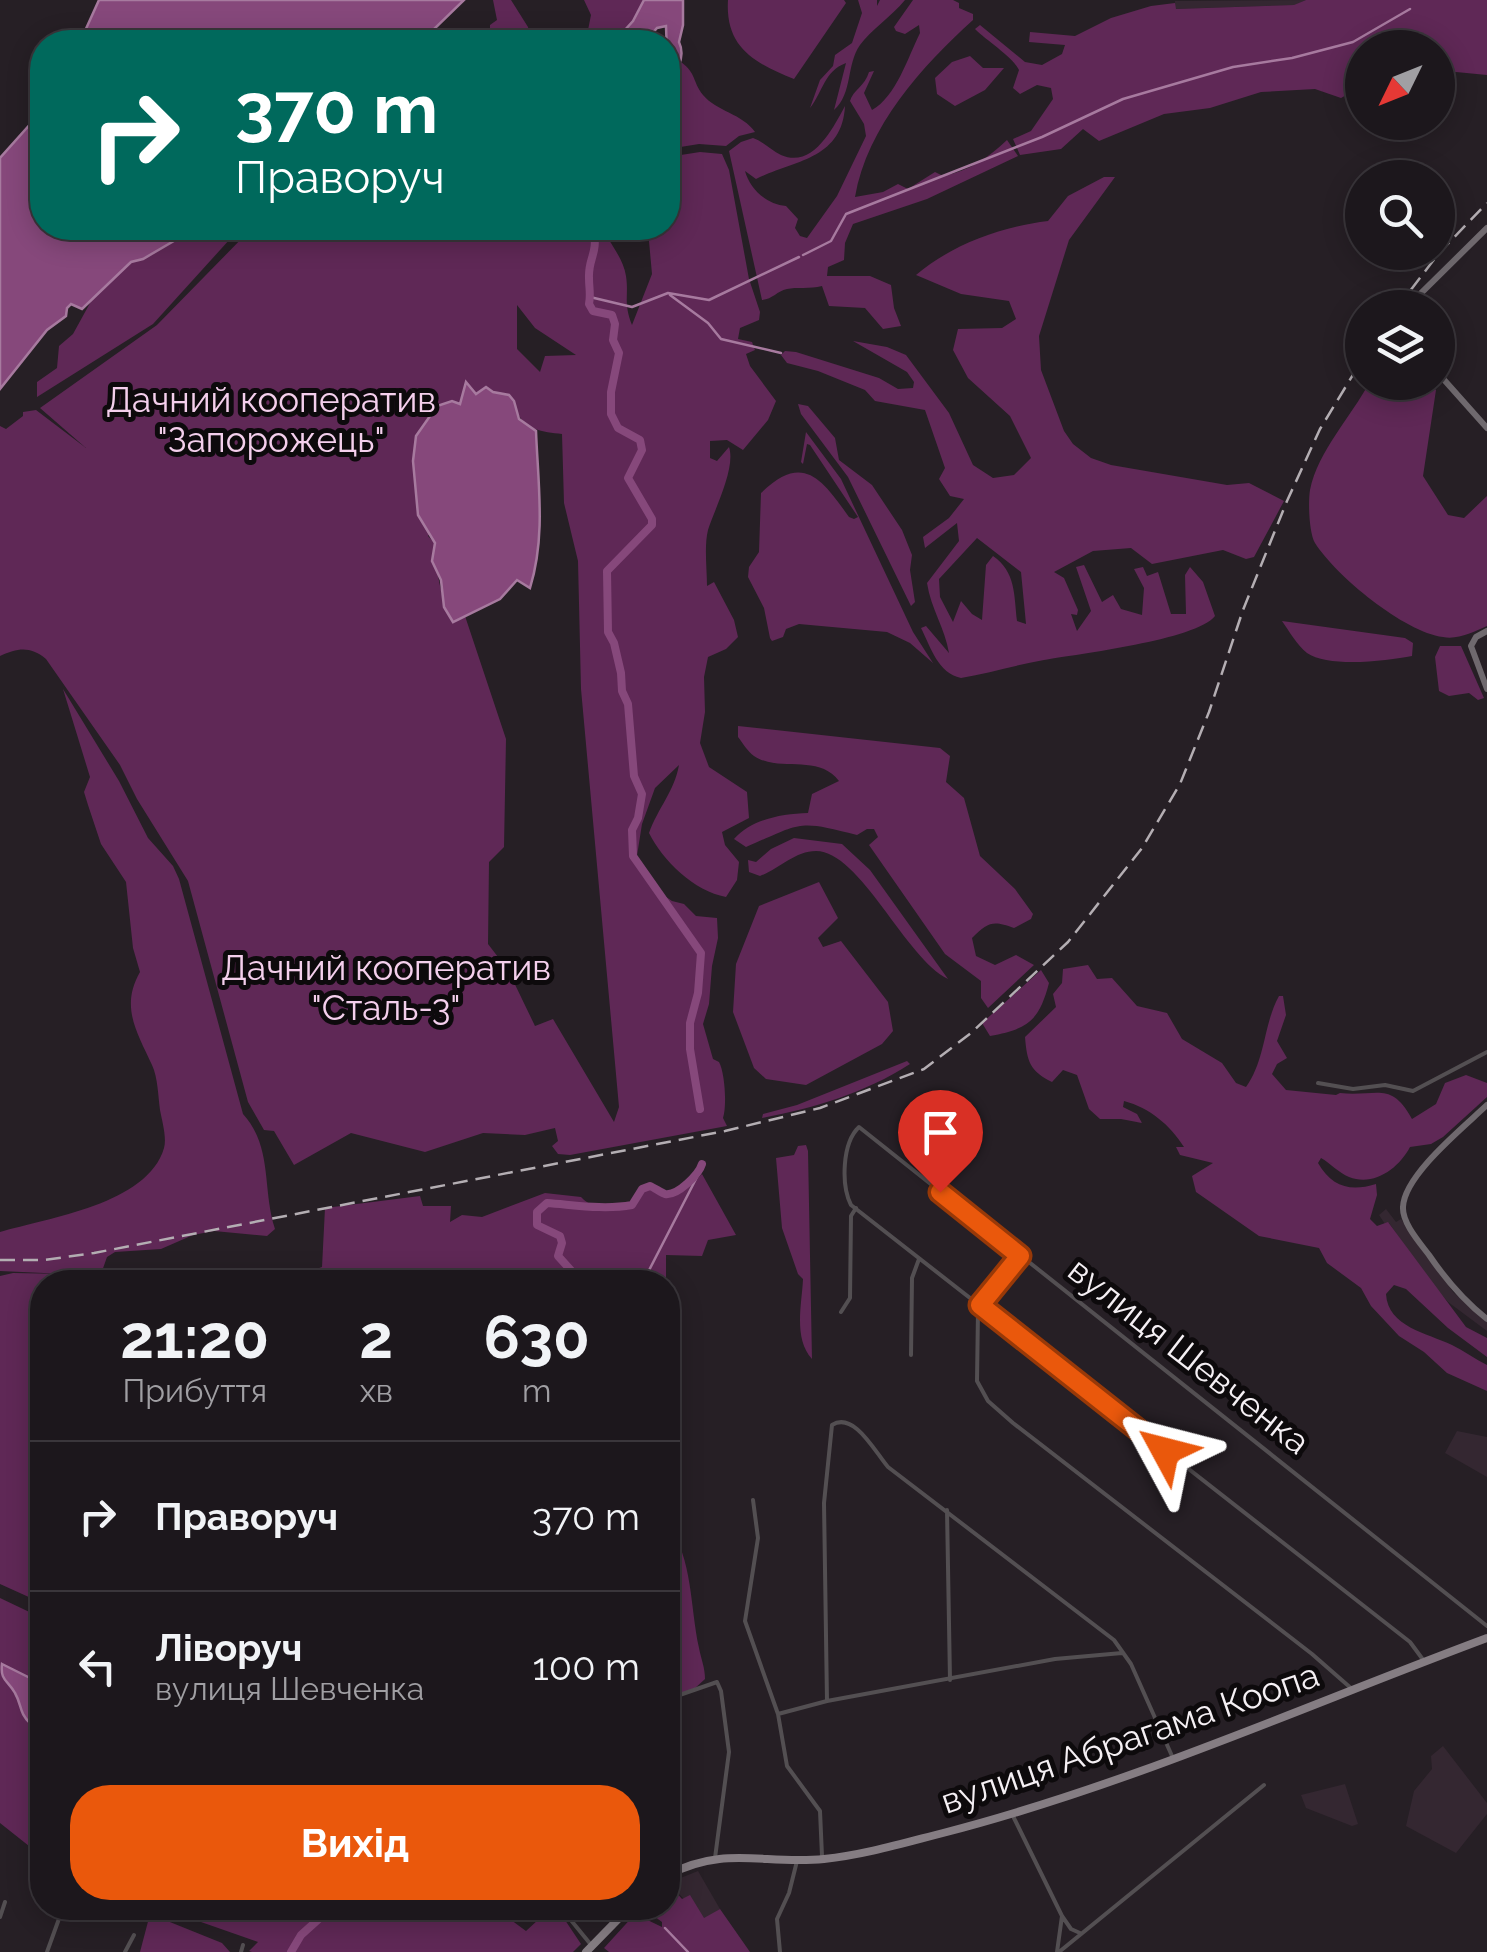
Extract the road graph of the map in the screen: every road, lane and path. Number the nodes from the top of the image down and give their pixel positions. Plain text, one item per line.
1 (1487, 228) edge
2 (1424, 290) edge
3 (1455, 393) edge
4 (1487, 428) edge
5 (1487, 632) edge
6 (1487, 689) edge
7 (1487, 1052) edge
8 (1318, 1083) dead end
9 (1487, 1105) edge
10 (856, 1208) junction
11 (1020, 1256) junction
12 (919, 1259) junction
13 (980, 1305) junction
14 (841, 1312) dead end
15 (1487, 1319) edge
16 (912, 1355) dead end
17 (753, 1500) dead end
18 (947, 1510) junction
19 (1487, 1626) edge
20 (1487, 1638) edge
21 (1124, 1653) junction
22 (1424, 1661) junction
23 (950, 1680) junction
24 (1352, 1689) junction
25 (680, 1694) edge
26 (826, 1701) junction
27 (778, 1714) junction
28 (1172, 1758) junction
29 (1264, 1785) dead end
30 (1012, 1814) junction
31 (716, 1858) junction
32 (822, 1859) junction
33 (798, 1860) junction
34 (680, 1869) edge
35 (5, 1902) dead end
36 (1062, 1916) junction
37 (0, 1917) edge
38 (59, 1920) edge
39 (569, 1920) edge
40 (614, 1920) edge
41 (1080, 1932) junction
42 (134, 1935) dead end
43 (589, 1949) edge
44 (47, 1952) edge
45 (126, 1952) edge
46 (780, 1952) edge
47 (1058, 1952) edge

1 - 2 street
3 - 4 street
5 - 6 street
7 - 8 street
9 - 15 street
10 - 11 street, вулиця Шевченка
10 - 12 street
10 - 14 street
11 - 13 street
11 - 19 street, вулиця Шевченка
12 - 13 street
12 - 16 street
13 - 22 street
13 - 24 street
17 - 27 street
18 - 21 street
18 - 23 street
18 - 26 street
20 - 22 main road, вулиця Абрагама Коопа
21 - 23 street
21 - 28 street
22 - 24 main road, вулиця Абрагама Коопа
23 - 26 street
24 - 28 main road, вулиця Абрагама Коопа
25 - 31 street
26 - 27 street
27 - 32 street
28 - 30 main road, вулиця Абрагама Коопа
29 - 41 street
30 - 32 main road, вулиця Абрагама Коопа
30 - 36 street
31 - 33 main road, вулиця Абрагама Коопа
31 - 34 main road, вулиця Абрагама Коопа
32 - 33 main road, вулиця Абрагама Коопа
33 - 46 street
35 - 37 street
36 - 41 street
36 - 47 street
38 - 44 street
39 - 43 street
40 - 43 main road
41 - 47 street
42 - 45 street

